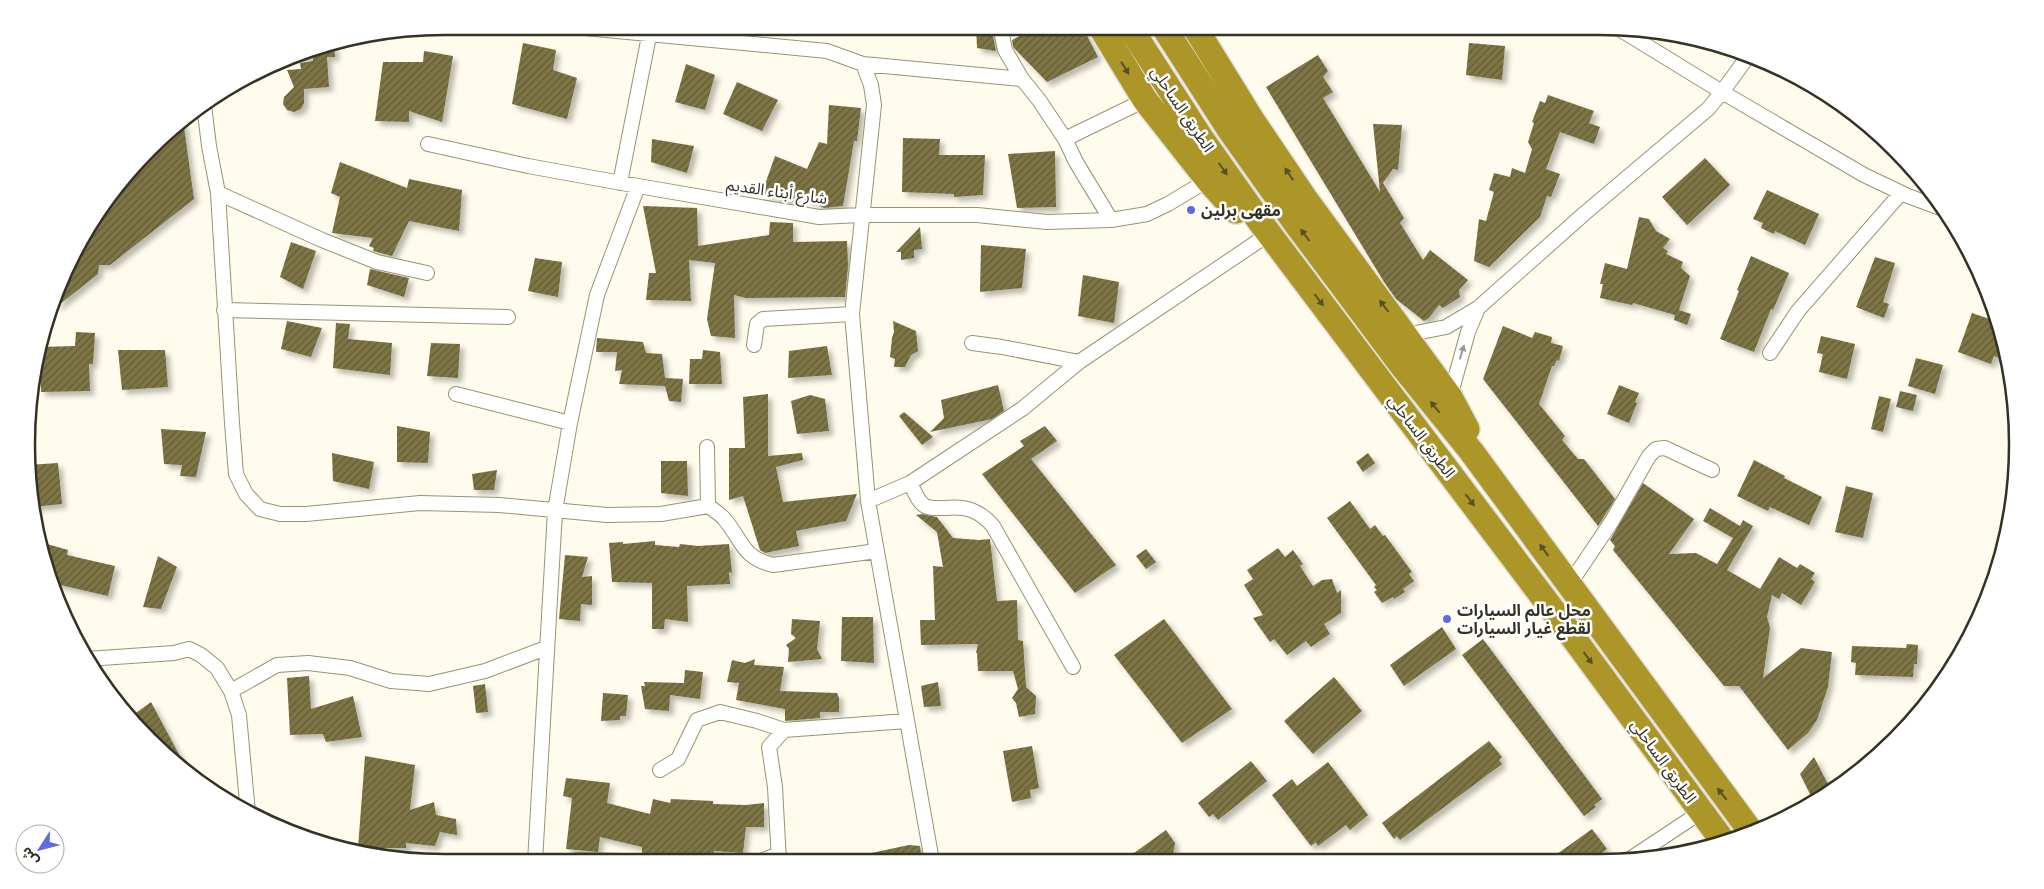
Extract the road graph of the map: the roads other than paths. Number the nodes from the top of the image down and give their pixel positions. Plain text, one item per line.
1 (640, 35) edge
2 (1002, 35) edge
3 (1105, 35) edge
4 (1135, 35) edge
5 (1169, 35) edge
6 (1201, 35) edge
7 (649, 36) junction
8 (1632, 37) edge
9 (1744, 62) edge
10 (863, 64) junction
11 (1022, 79) junction
12 (1722, 92) junction
13 (1145, 100) junction
14 (205, 113) edge
15 (1065, 139) junction
16 (428, 144) dead end
17 (1208, 180) junction
18 (620, 183) junction
19 (638, 186) junction
20 (218, 193) junction
21 (1901, 193) junction
22 (1931, 204) edge
23 (862, 215) junction
24 (1111, 220) junction
25 (1260, 240) junction
26 (1293, 266) junction
27 (427, 273) dead end
28 (1478, 308) junction
29 (224, 310) junction
30 (852, 314) junction
31 (508, 317) dead end
32 (1406, 335) junction
33 (972, 343) dead end
34 (754, 345) dead end
35 (1770, 353) dead end
36 (1079, 362) junction
37 (456, 394) dead end
38 (1450, 397) junction
39 (570, 423) junction
40 (707, 447) dead end
41 (1471, 451) junction
42 (1712, 470) dead end
43 (910, 483) junction
44 (868, 501) junction
45 (708, 506) junction
46 (555, 511) junction
47 (877, 551) junction
48 (1569, 585) junction
49 (546, 648) junction
50 (96, 658) edge
51 (1074, 667) dead end
52 (231, 691) junction
53 (907, 721) junction
54 (784, 730) junction
55 (660, 770) dead end
56 (247, 803) edge
57 (1701, 812) junction
58 (1747, 826) edge
59 (1719, 836) edge
60 (1642, 851) edge
61 (535, 854) edge
62 (779, 854) edge
63 (931, 854) edge

1 - 7 street
2 - 11 street
3 -> 13 highway
4 -> 26 highway, الطريق الساحلي
41 -> 5 highway, الطريق الساحلي
32 -> 6 highway
7 - 10 street
7 - 18 street
8 - 12 street
9 - 12 street
10 - 11 street
10 - 23 street
11 - 15 street
12 - 21 street
12 - 28 street
13 - 15 street
13 - 17 highway
14 - 20 street
15 - 24 street
16 - 18 street, شارع أبناء القديم
17 - 24 street, شارع أبناء القديم
17 - 25 highway
18 - 19 street, شارع أبناء القديم
19 - 23 street, شارع أبناء القديم
19 - 39 street
20 - 27 street
20 - 29 street
21 - 22 street
21 - 35 street
23 - 24 street, شارع أبناء القديم
23 - 30 street
25 - 26 highway
25 - 36 street
26 -> 57 highway, الطريق الساحلي
28 - 32 street
38 -> 28 street
29 - 31 street
29 - 46 street
30 - 34 street
30 - 44 street
32 - 38 highway
33 - 36 street
36 - 43 street
37 - 39 street
38 - 41 highway
39 - 46 street
40 - 45 street
48 -> 41 highway, الطريق الساحلي
42 - 48 street
43 - 44 street
43 - 51 street
44 - 47 street
45 - 46 street
45 - 47 street
46 - 49 street
47 - 53 street
58 -> 48 highway, الطريق الساحلي
49 - 52 street
49 - 61 street
50 - 52 street
52 - 56 street
53 - 54 street
53 - 63 street
54 - 55 street
54 - 62 street
57 - 59 highway, الطريق الساحلي
57 - 60 street

